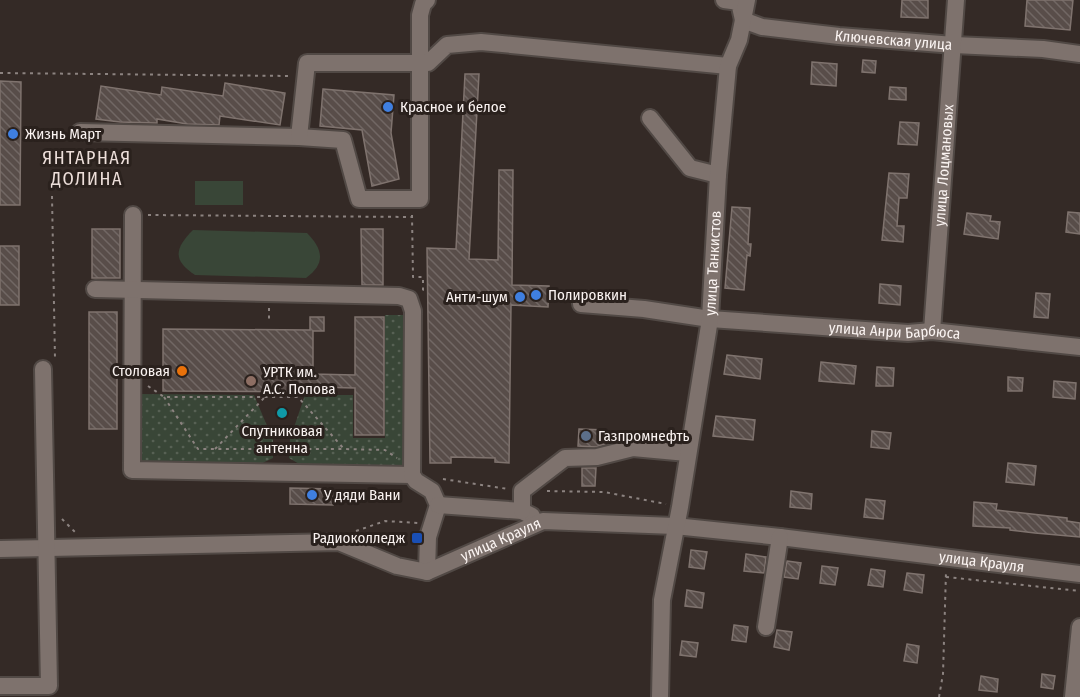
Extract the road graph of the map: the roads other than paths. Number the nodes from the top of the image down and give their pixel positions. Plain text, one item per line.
1 (724, 0) edge
2 (747, 0) edge
3 (956, 0) edge
4 (425, 2) edge
5 (743, 20) junction
6 (954, 45) junction
7 (1080, 54) edge
8 (419, 63) junction
9 (728, 66) junction
10 (650, 118) dead end
11 (80, 132) dead end
12 (299, 137) junction
13 (718, 175) junction
14 (133, 215) road end
15 (95, 289) dead end
16 (133, 291) junction
17 (581, 304) dead end
18 (710, 320) junction
19 (932, 331) junction
20 (1080, 347) edge
21 (49, 366) road end
22 (687, 453) junction
23 (412, 475) junction
24 (438, 505) junction
25 (522, 511) junction
26 (543, 521) junction
27 (675, 526) junction
28 (780, 537) junction
29 (48, 548) junction
30 (0, 549) edge
31 (427, 572) junction
32 (1080, 574) edge
33 (766, 627) dead end
34 (1080, 627) edge
35 (0, 686) edge
36 (660, 697) edge
37 (1073, 697) edge

1 - 5 street
2 - 5 street, улица Танкистов
3 - 6 street, улица Лоцмановых
4 - 8 street
5 - 6 street, Ключевская улица
5 - 9 street, улица Танкистов
6 - 7 street, Ключевская улица
6 - 19 street, улица Лоцмановых
8 - 9 street
8 - 12 street
8 - 12 street
9 - 13 street, улица Танкистов
10 - 13 street
11 - 12 street
13 - 18 street, улица Танкистов
14 - 16 street
15 - 16 street
16 - 23 street
16 - 23 street
17 - 18 street, улица Анри Барбюса
18 - 19 street, улица Анри Барбюса
18 - 22 street, улица Танкистов
19 - 20 street, улица Анри Барбюса
21 - 29 street
22 - 25 street
22 - 27 street, улица Танкистов
23 - 24 street
24 - 25 street
24 - 31 street
25 - 26 street
26 - 27 street, улица Крауля
26 - 31 street, улица Крауля
27 - 28 street, улица Крауля
27 - 36 street, улица Танкистов
28 - 32 street, улица Крауля
28 - 33 street
29 - 30 street
29 - 31 street
29 - 35 street
34 - 37 street

